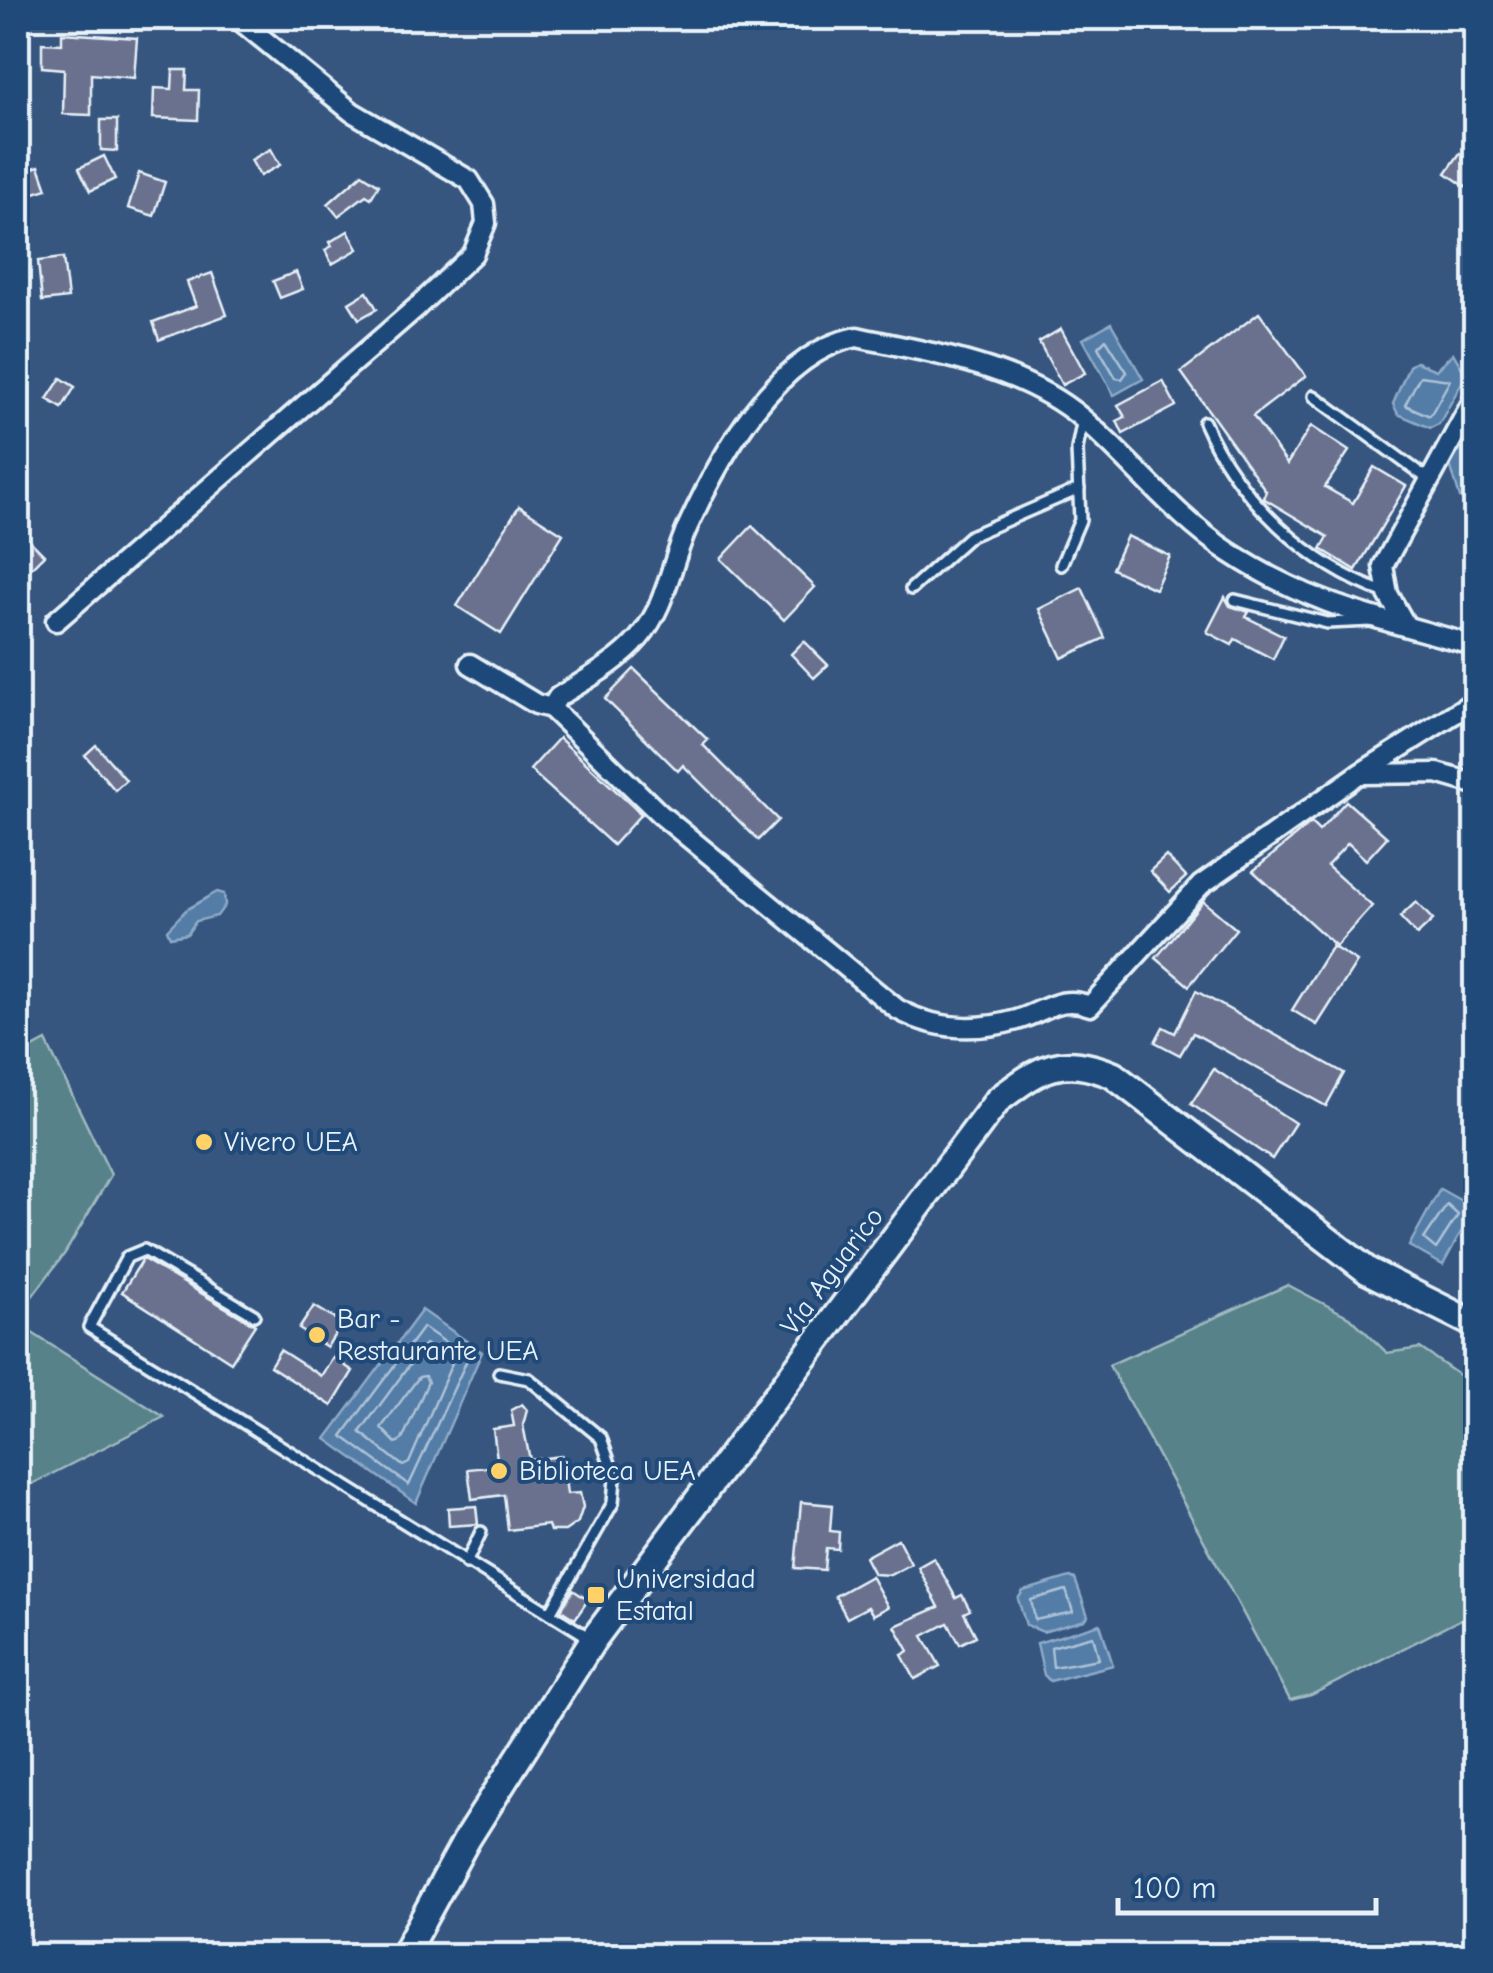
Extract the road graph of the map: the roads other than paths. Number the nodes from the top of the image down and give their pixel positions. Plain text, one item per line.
1 (237, 18) edge
2 (1476, 395) edge
3 (1314, 396) dead end
4 (1083, 420) junction
5 (1204, 422) dead end
6 (1428, 479) junction
7 (1078, 489) junction
8 (1061, 565) dead end
9 (911, 590) dead end
10 (1388, 594) junction
11 (1235, 600) dead end
12 (56, 621) dead end
13 (1374, 621) junction
14 (1406, 626) junction
15 (1476, 646) edge
16 (470, 664) dead end
17 (1476, 700) edge
18 (551, 708) junction
19 (1359, 774) junction
20 (1475, 784) edge
21 (254, 1316) dead end
22 (1476, 1324) edge
23 (500, 1373) dead end
24 (481, 1532) dead end
25 (466, 1564) junction
26 (550, 1613) junction
27 (592, 1640) junction
28 (403, 1956) edge

1 - 12 street
2 - 6 street
3 - 6 lane
4 - 7 lane
4 - 13 street
4 - 18 street
5 - 10 lane
6 - 10 street
7 - 8 lane
7 - 9 lane
10 - 14 street
11 - 13 lane
13 - 14 street
14 - 15 street
16 - 18 street
17 - 19 street
18 - 19 street
19 - 20 street
21 - 25 lane
22 - 27 street, Vía Aguarico
23 - 26 lane
24 - 25 lane
25 - 26 lane
26 - 27 lane
27 - 28 street, Vía Aguarico

